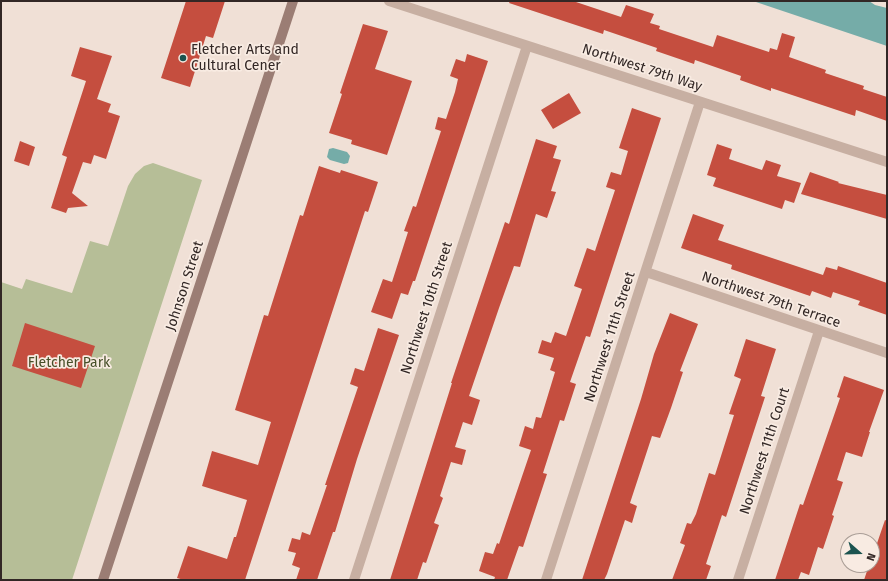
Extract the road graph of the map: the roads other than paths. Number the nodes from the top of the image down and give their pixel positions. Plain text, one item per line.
1 (293, 1) edge
2 (389, 1) edge
3 (527, 46) junction
4 (700, 102) junction
5 (887, 162) edge
6 (646, 272) junction
7 (819, 331) junction
8 (887, 353) edge
9 (103, 580) edge
10 (354, 580) edge
11 (546, 580) edge
12 (738, 580) edge

1 - 9 street, Johnson Street
2 - 3 street, Northwest 79th Way
3 - 4 street, Northwest 79th Way
3 - 10 street, Northwest 10th Street
4 - 5 street, Northwest 79th Way
4 - 6 street, Northwest 11th Street
6 - 7 street, Northwest 79th Terrace
6 - 11 street, Northwest 11th Street
7 - 8 street, Northwest 79th Terrace
7 - 12 street, Northwest 11th Court

